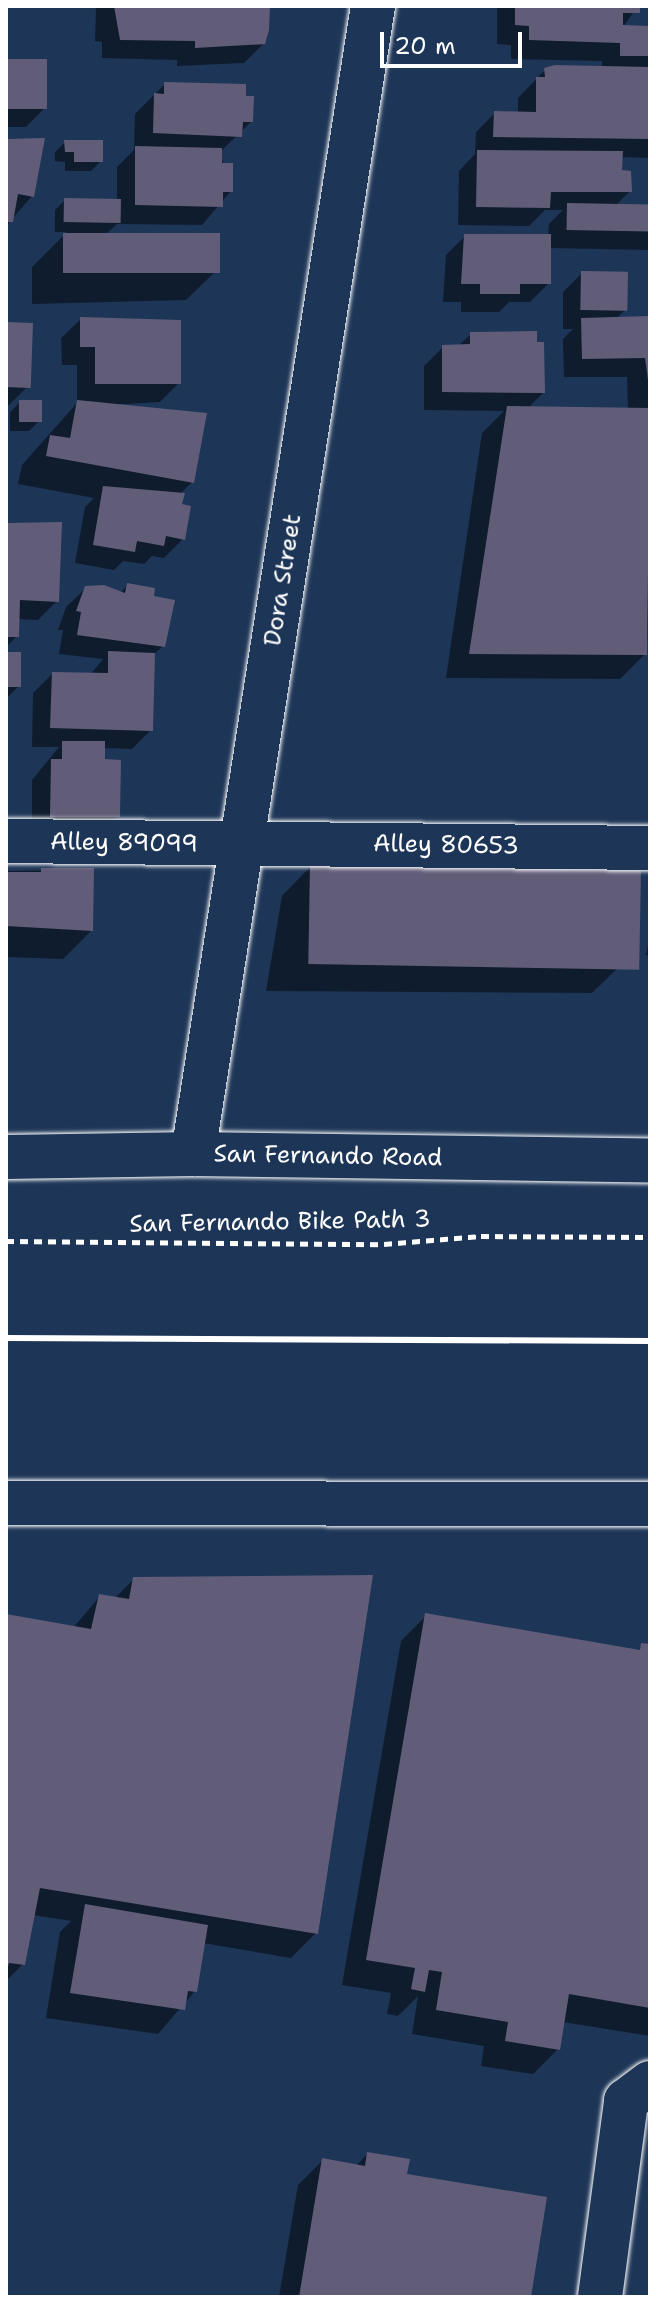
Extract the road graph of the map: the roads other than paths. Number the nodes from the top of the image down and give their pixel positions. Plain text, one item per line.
1 (373, 6) edge
2 (6, 841) edge
3 (241, 846) junction
4 (650, 848) edge
5 (193, 1154) junction
6 (6, 1157) edge
7 (650, 1160) edge
8 (6, 1503) edge
9 (650, 1504) edge
10 (650, 2083) edge
11 (600, 2297) edge

1 - 3 street, Dora Street
2 - 3 street, Alley 89099
3 - 4 street, Alley 80653
3 - 5 street, Dora Street
5 - 6 street, San Fernando Road
5 - 7 street, San Fernando Road
8 - 9 street
10 - 11 street

